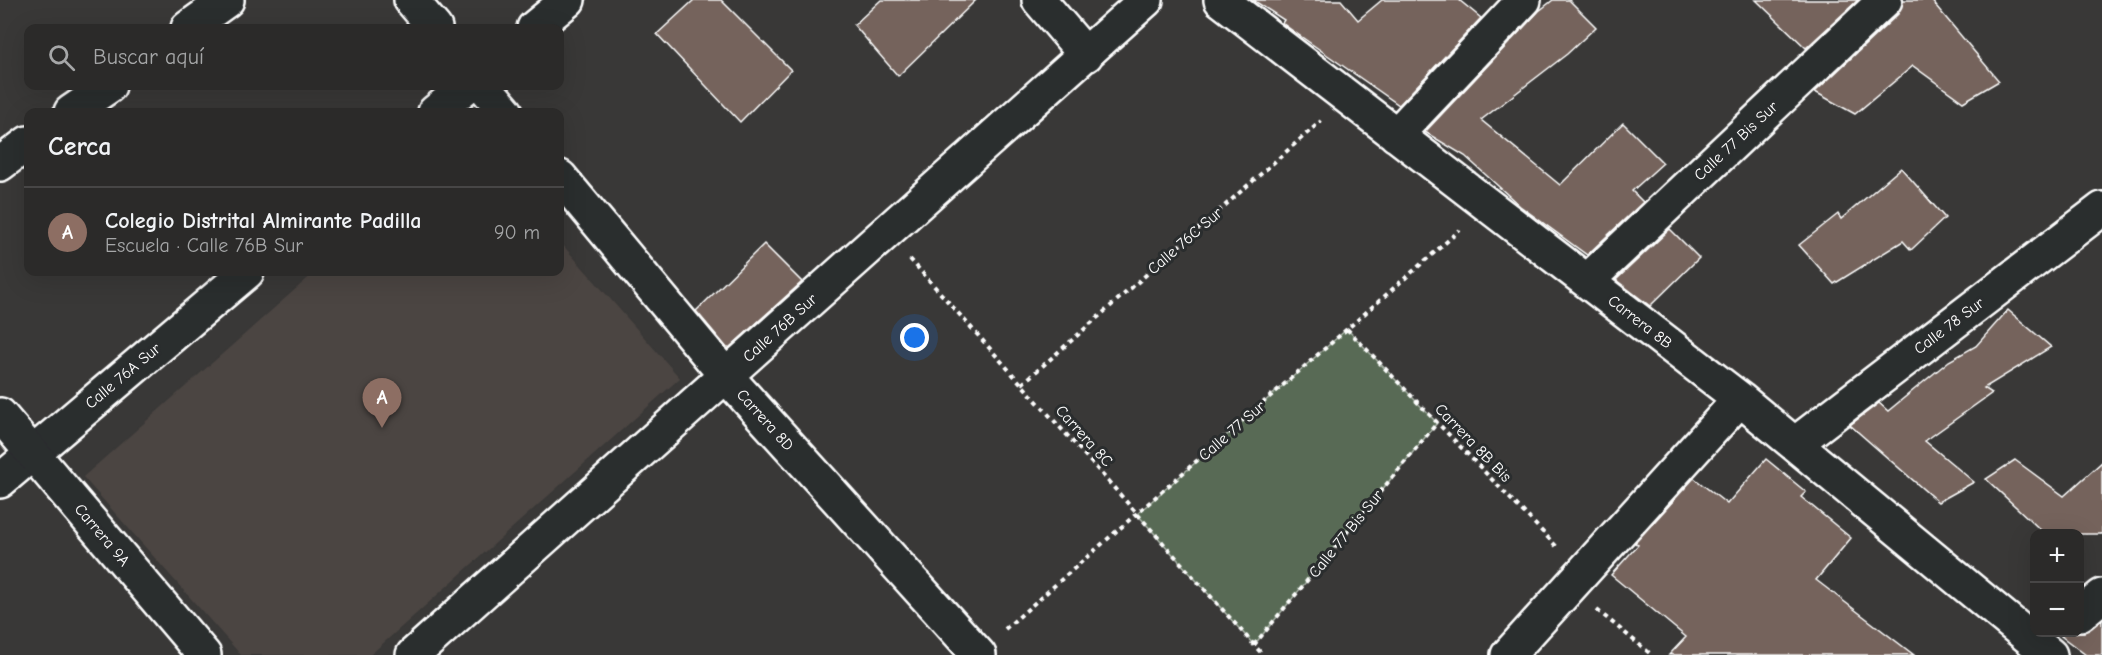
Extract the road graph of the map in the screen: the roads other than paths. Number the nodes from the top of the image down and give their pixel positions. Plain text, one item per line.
1 (227, 0) edge
2 (411, 0) edge
3 (568, 0) edge
4 (1146, 0) edge
5 (1221, 0) edge
6 (1524, 0) edge
7 (1885, 0) edge
8 (1053, 5) edge
9 (194, 24) edge
10 (432, 24) edge
11 (539, 24) edge
12 (1086, 55) junction
13 (103, 90) edge
14 (462, 90) edge
15 (487, 90) edge
16 (77, 108) edge
17 (440, 108) edge
18 (503, 108) edge
19 (1396, 135) junction
20 (24, 146) edge
21 (0, 164) edge
22 (564, 182) edge
23 (2102, 209) edge
24 (242, 276) edge
25 (1587, 281) junction
26 (726, 376) junction
27 (1740, 399) junction
28 (0, 415) edge
29 (1796, 444) junction
30 (33, 453) junction
31 (0, 481) edge
32 (2102, 596) edge
33 (2084, 610) edge
34 (2043, 647) edge
35 (977, 654) edge
36 (204, 655) edge
37 (413, 655) edge
38 (1508, 655) edge

1 - 9 street
2 - 10 street
3 - 11 street
4 - 12 street, Calle 76B Sur
5 - 19 street, Carrera 8B
6 - 19 street
7 - 25 street, Calle 77 Bis Sur
8 - 12 street
12 - 26 street, Calle 76B Sur
13 - 16 street
14 - 17 street
15 - 18 street
19 - 25 street, Carrera 8B
20 - 21 street
22 - 26 street, Carrera 8D
23 - 29 street, Calle 78 Sur
24 - 30 street, Calle 76A Sur
25 - 27 street, Carrera 8B
26 - 35 street, Carrera 8D
26 - 37 street, Calle 76B Sur
27 - 29 street, Carrera 8B
27 - 38 street
28 - 30 street, Carrera 9A
29 - 34 street, Carrera 8B
30 - 31 street, Calle 76A Sur
30 - 36 street, Carrera 9A
32 - 33 street

